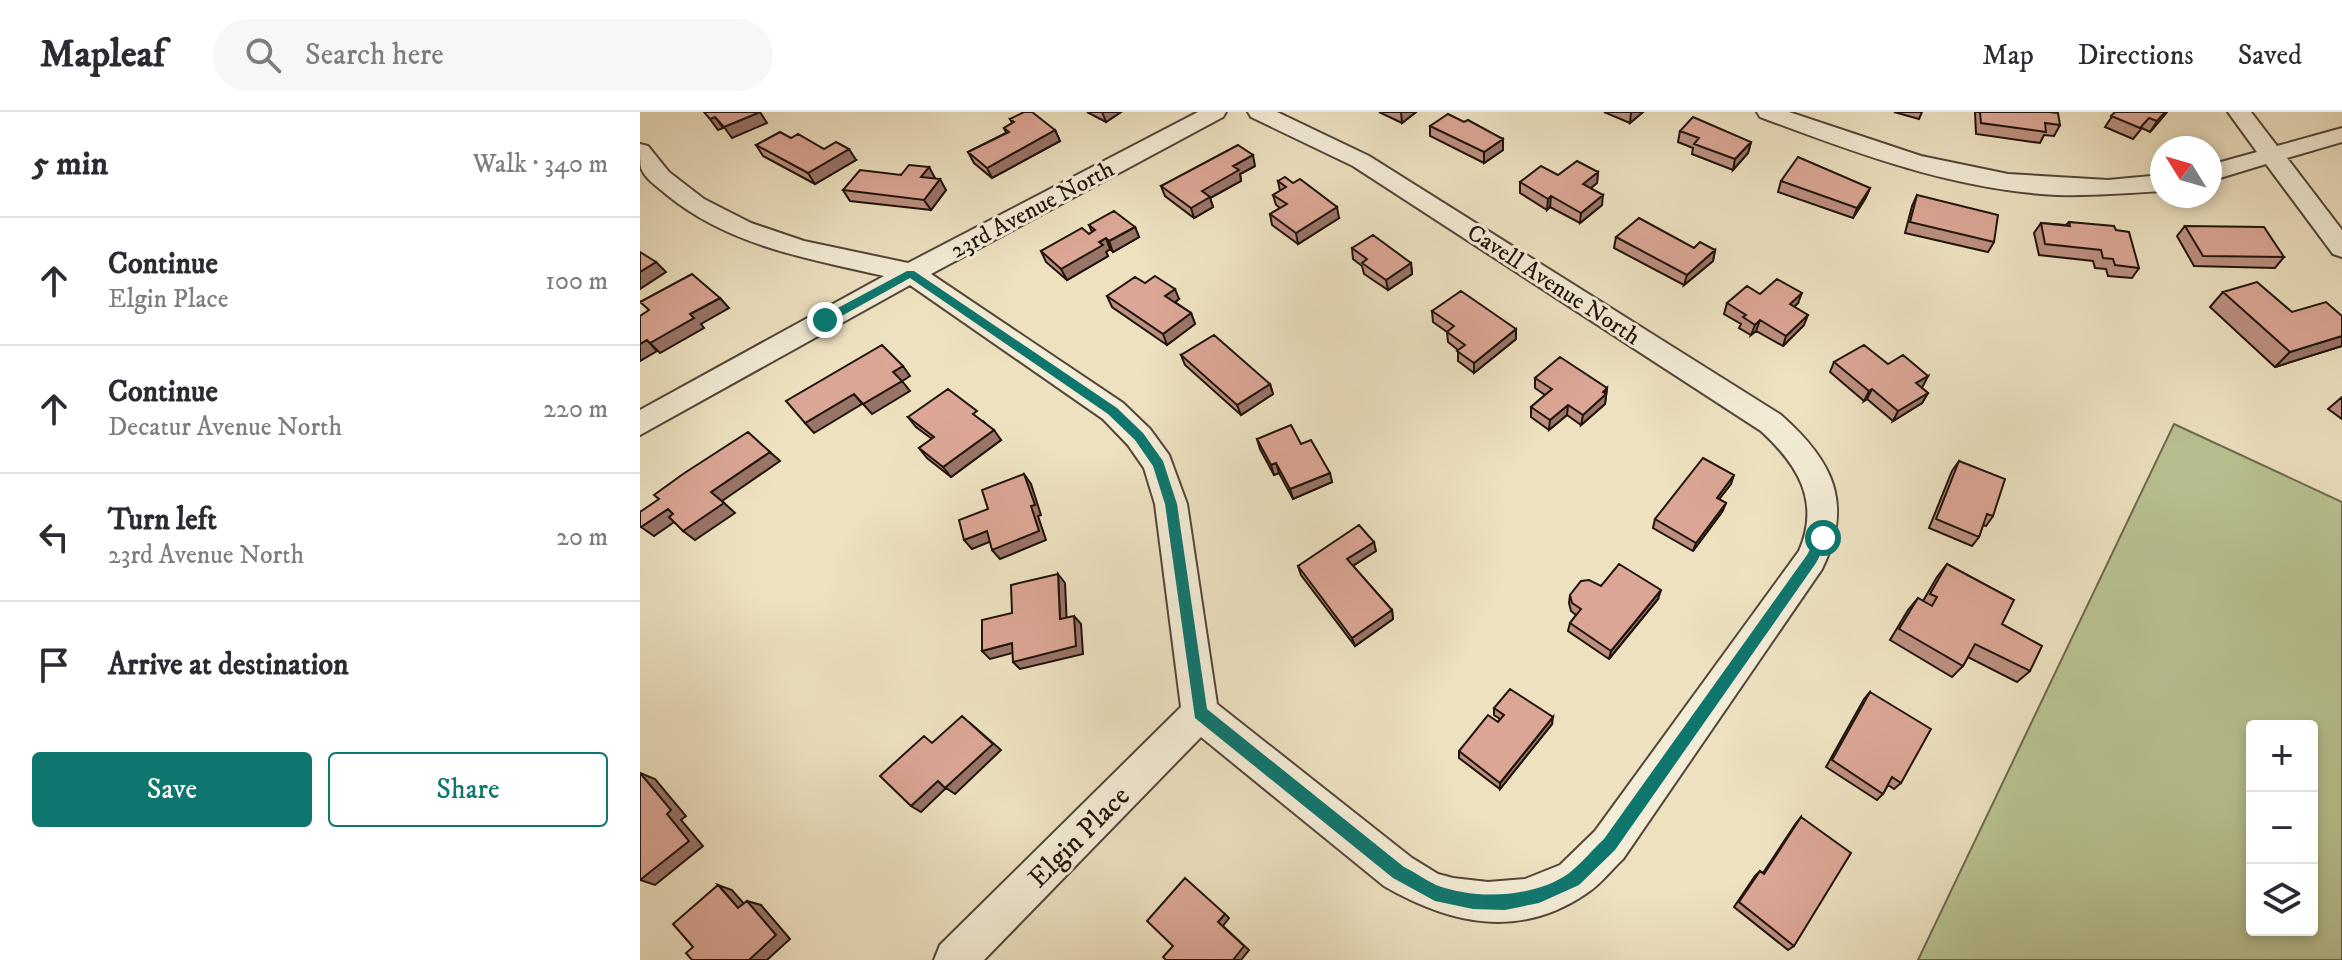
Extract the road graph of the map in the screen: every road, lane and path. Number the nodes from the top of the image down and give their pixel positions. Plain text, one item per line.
1 (1215, 112) edge
2 (1259, 112) edge
3 (1768, 112) edge
4 (2239, 112) edge
5 (2342, 135) edge
6 (640, 151) edge
7 (2272, 156) junction
8 (2222, 170) edge
9 (2150, 184) edge
10 (2342, 248) edge
11 (911, 273) junction
12 (640, 424) edge
13 (1200, 713) junction
14 (955, 960) edge

1 - 11 street, 23rd Avenue North
2 - 13 street, Cavell Avenue North
3 - 9 street
4 - 7 street
5 - 7 street
6 - 11 street
7 - 8 street
7 - 10 street
11 - 12 street, 23rd Avenue North
11 - 13 street
13 - 14 street, Elgin Place

